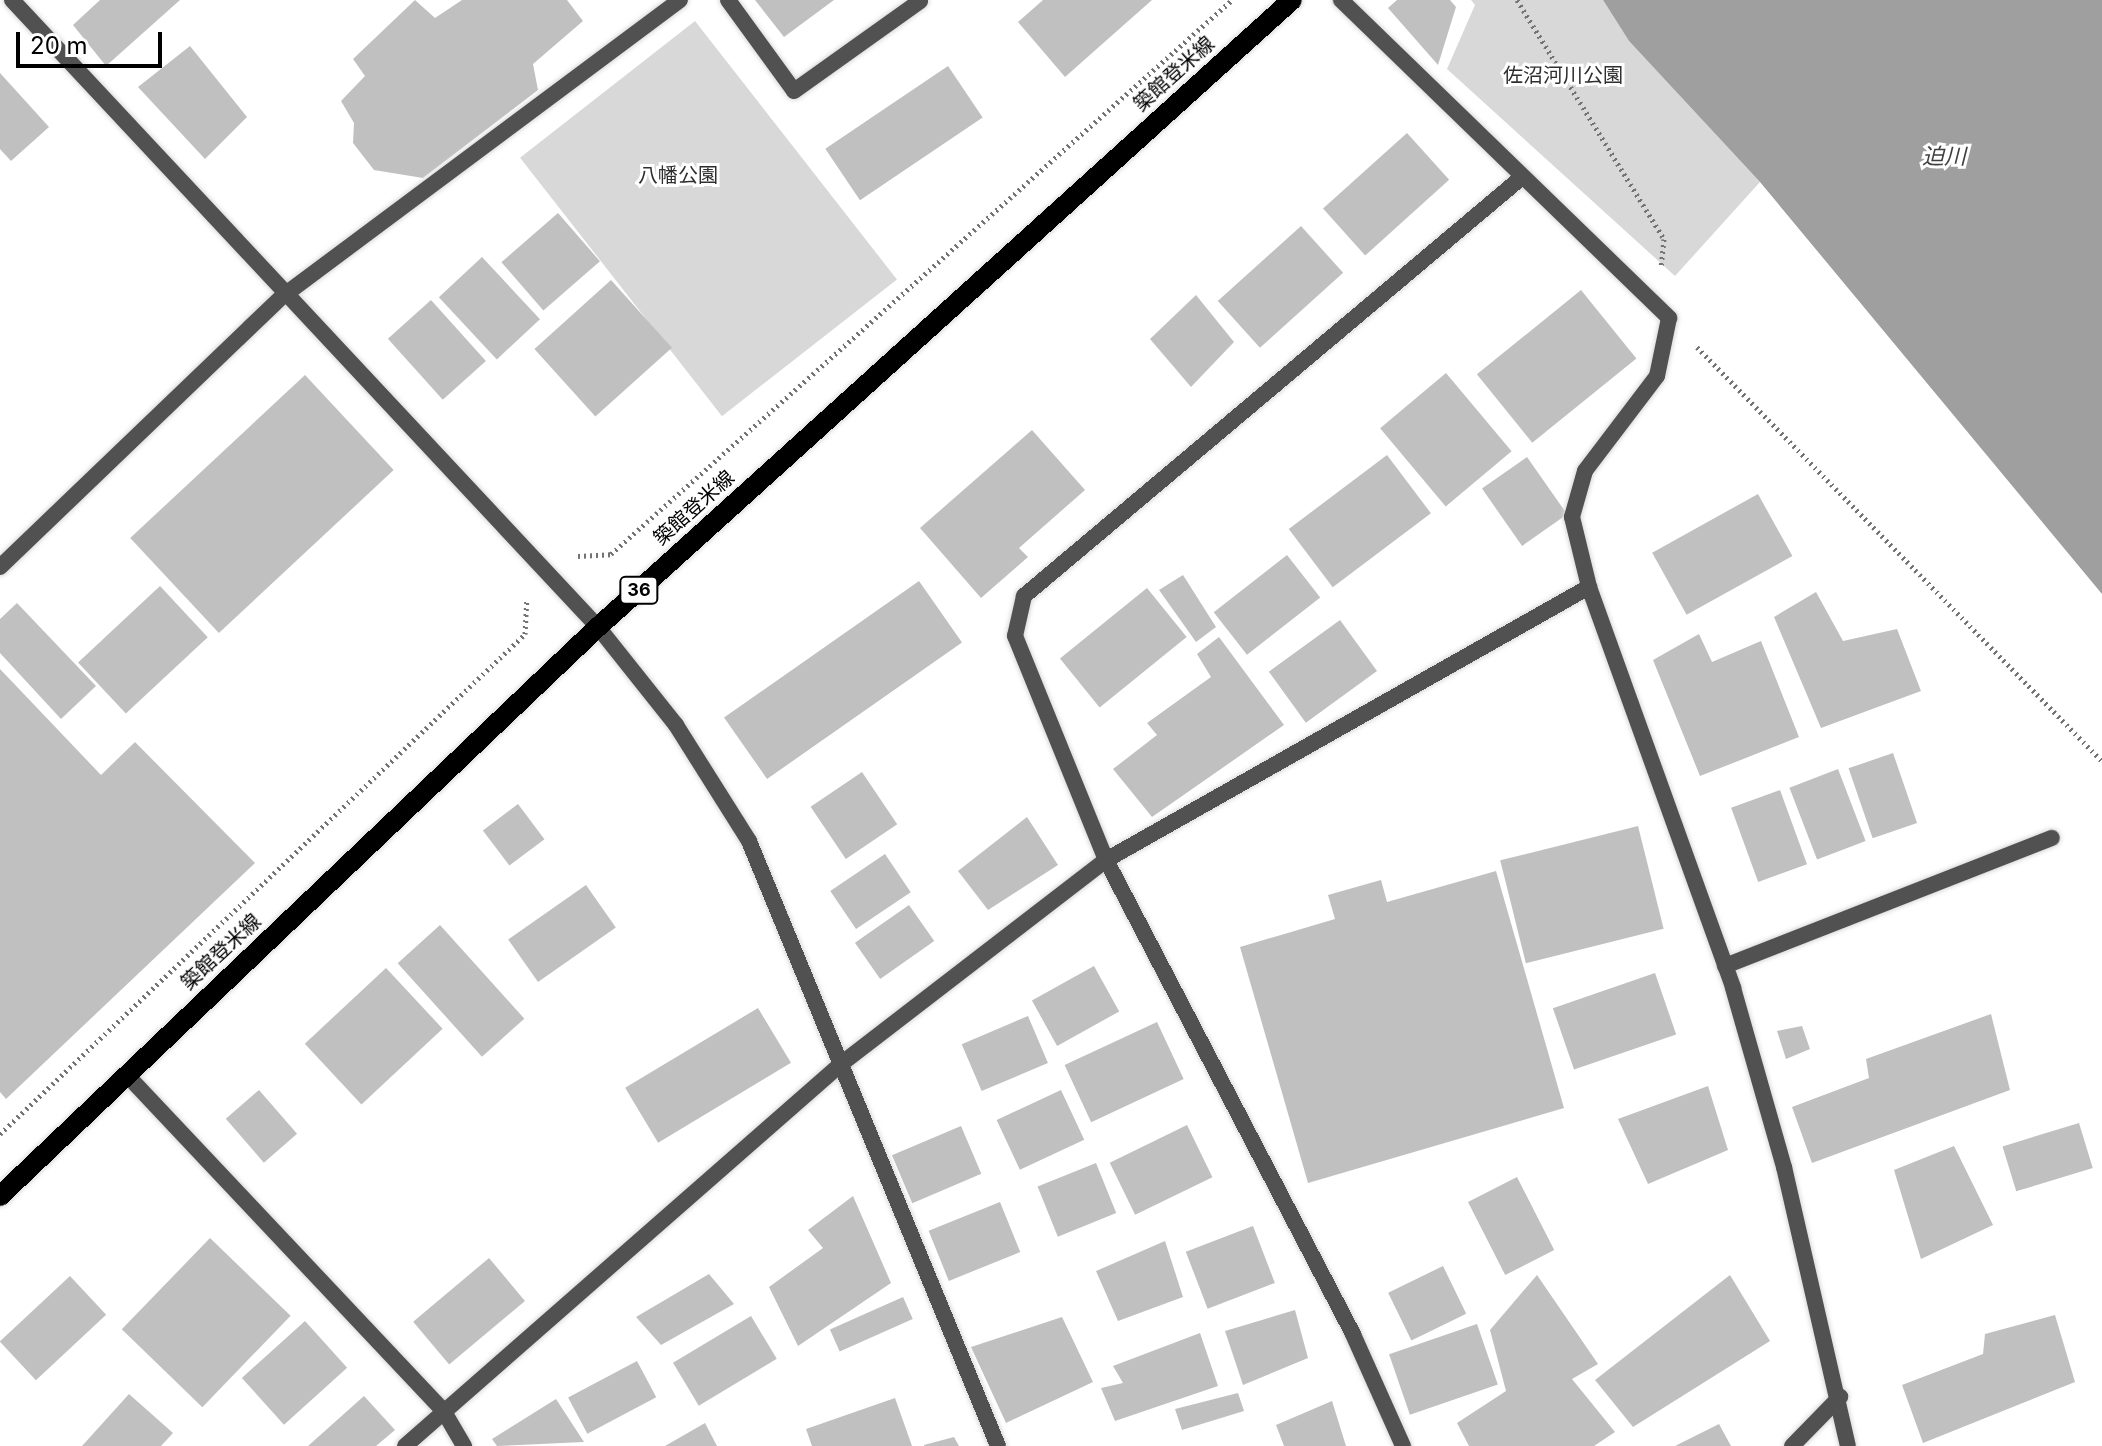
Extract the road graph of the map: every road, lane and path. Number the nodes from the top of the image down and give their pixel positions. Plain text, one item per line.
1 (12, 0) edge
2 (680, 0) edge
3 (728, 0) edge
4 (1232, 0) edge
5 (1292, 0) edge
6 (1341, 0) edge
7 (1517, 0) edge
8 (920, 1) edge
9 (1521, 178) junction
10 (283, 296) junction
11 (1664, 312) junction
12 (0, 567) edge
13 (548, 578) junction
14 (1589, 587) junction
15 (598, 627) junction
16 (2102, 761) edge
17 (2052, 838) dead end
18 (1106, 860) junction
19 (1725, 966) junction
20 (841, 1064) junction
21 (126, 1074) junction
22 (0, 1134) edge
23 (0, 1196) edge
24 (1840, 1397) junction
25 (443, 1410) junction
26 (405, 1446) edge
27 (464, 1446) edge
28 (998, 1446) edge
29 (1403, 1446) edge
30 (1792, 1446) edge
31 (1848, 1446) edge

1 - 10 street
2 - 10 street
3 - 8 street
4 - 13 path
5 - 15 main road, 築館登米線 / 36
6 - 9 street
7 - 11 path
9 - 11 street
9 - 18 street
10 - 12 street
10 - 13 street
11 - 14 street
11 - 16 path
13 - 15 street
13 - 22 path
14 - 18 street
14 - 19 street
15 - 20 street
15 - 21 main road, 築館登米線 / 36
17 - 19 street
18 - 20 street
18 - 29 street
19 - 24 street
20 - 25 street
20 - 28 street
21 - 23 main road, 築館登米線 / 36
21 - 25 street
24 - 30 street
24 - 31 street
25 - 26 street
25 - 27 street

